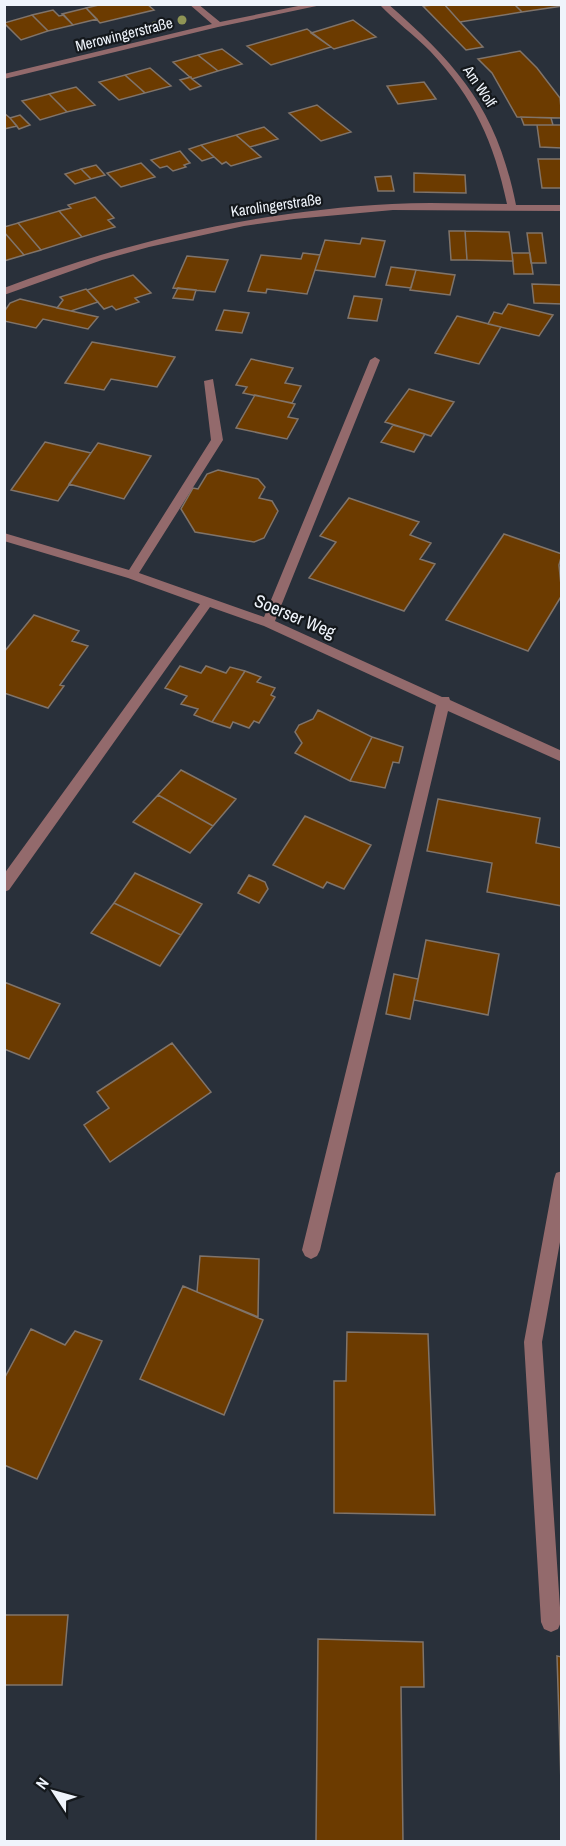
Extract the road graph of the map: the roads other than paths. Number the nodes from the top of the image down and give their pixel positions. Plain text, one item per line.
1 (193, 4) edge
2 (322, 4) edge
3 (383, 4) edge
4 (218, 25) junction
5 (4, 77) edge
6 (512, 208) junction
7 (561, 208) edge
8 (4, 292) edge
9 (375, 360) dead end
10 (210, 381) dead end
11 (4, 537) edge
12 (132, 575) junction
13 (208, 601) junction
14 (268, 623) junction
15 (444, 701) junction
16 (561, 757) edge
17 (4, 886) edge
18 (561, 1179) edge
19 (311, 1250) dead end
20 (551, 1622) dead end

1 - 4 street
2 - 4 street, Merowingerstraße
3 - 6 street, Am Wolf
4 - 5 street, Merowingerstraße
6 - 7 street, Karolingerstraße
6 - 8 street, Karolingerstraße
9 - 14 street
10 - 12 street
11 - 12 street, Soerser Weg
12 - 13 street, Soerser Weg
13 - 14 street, Soerser Weg
13 - 17 street
14 - 15 street, Soerser Weg
15 - 16 street, Soerser Weg
15 - 19 street
18 - 20 street

